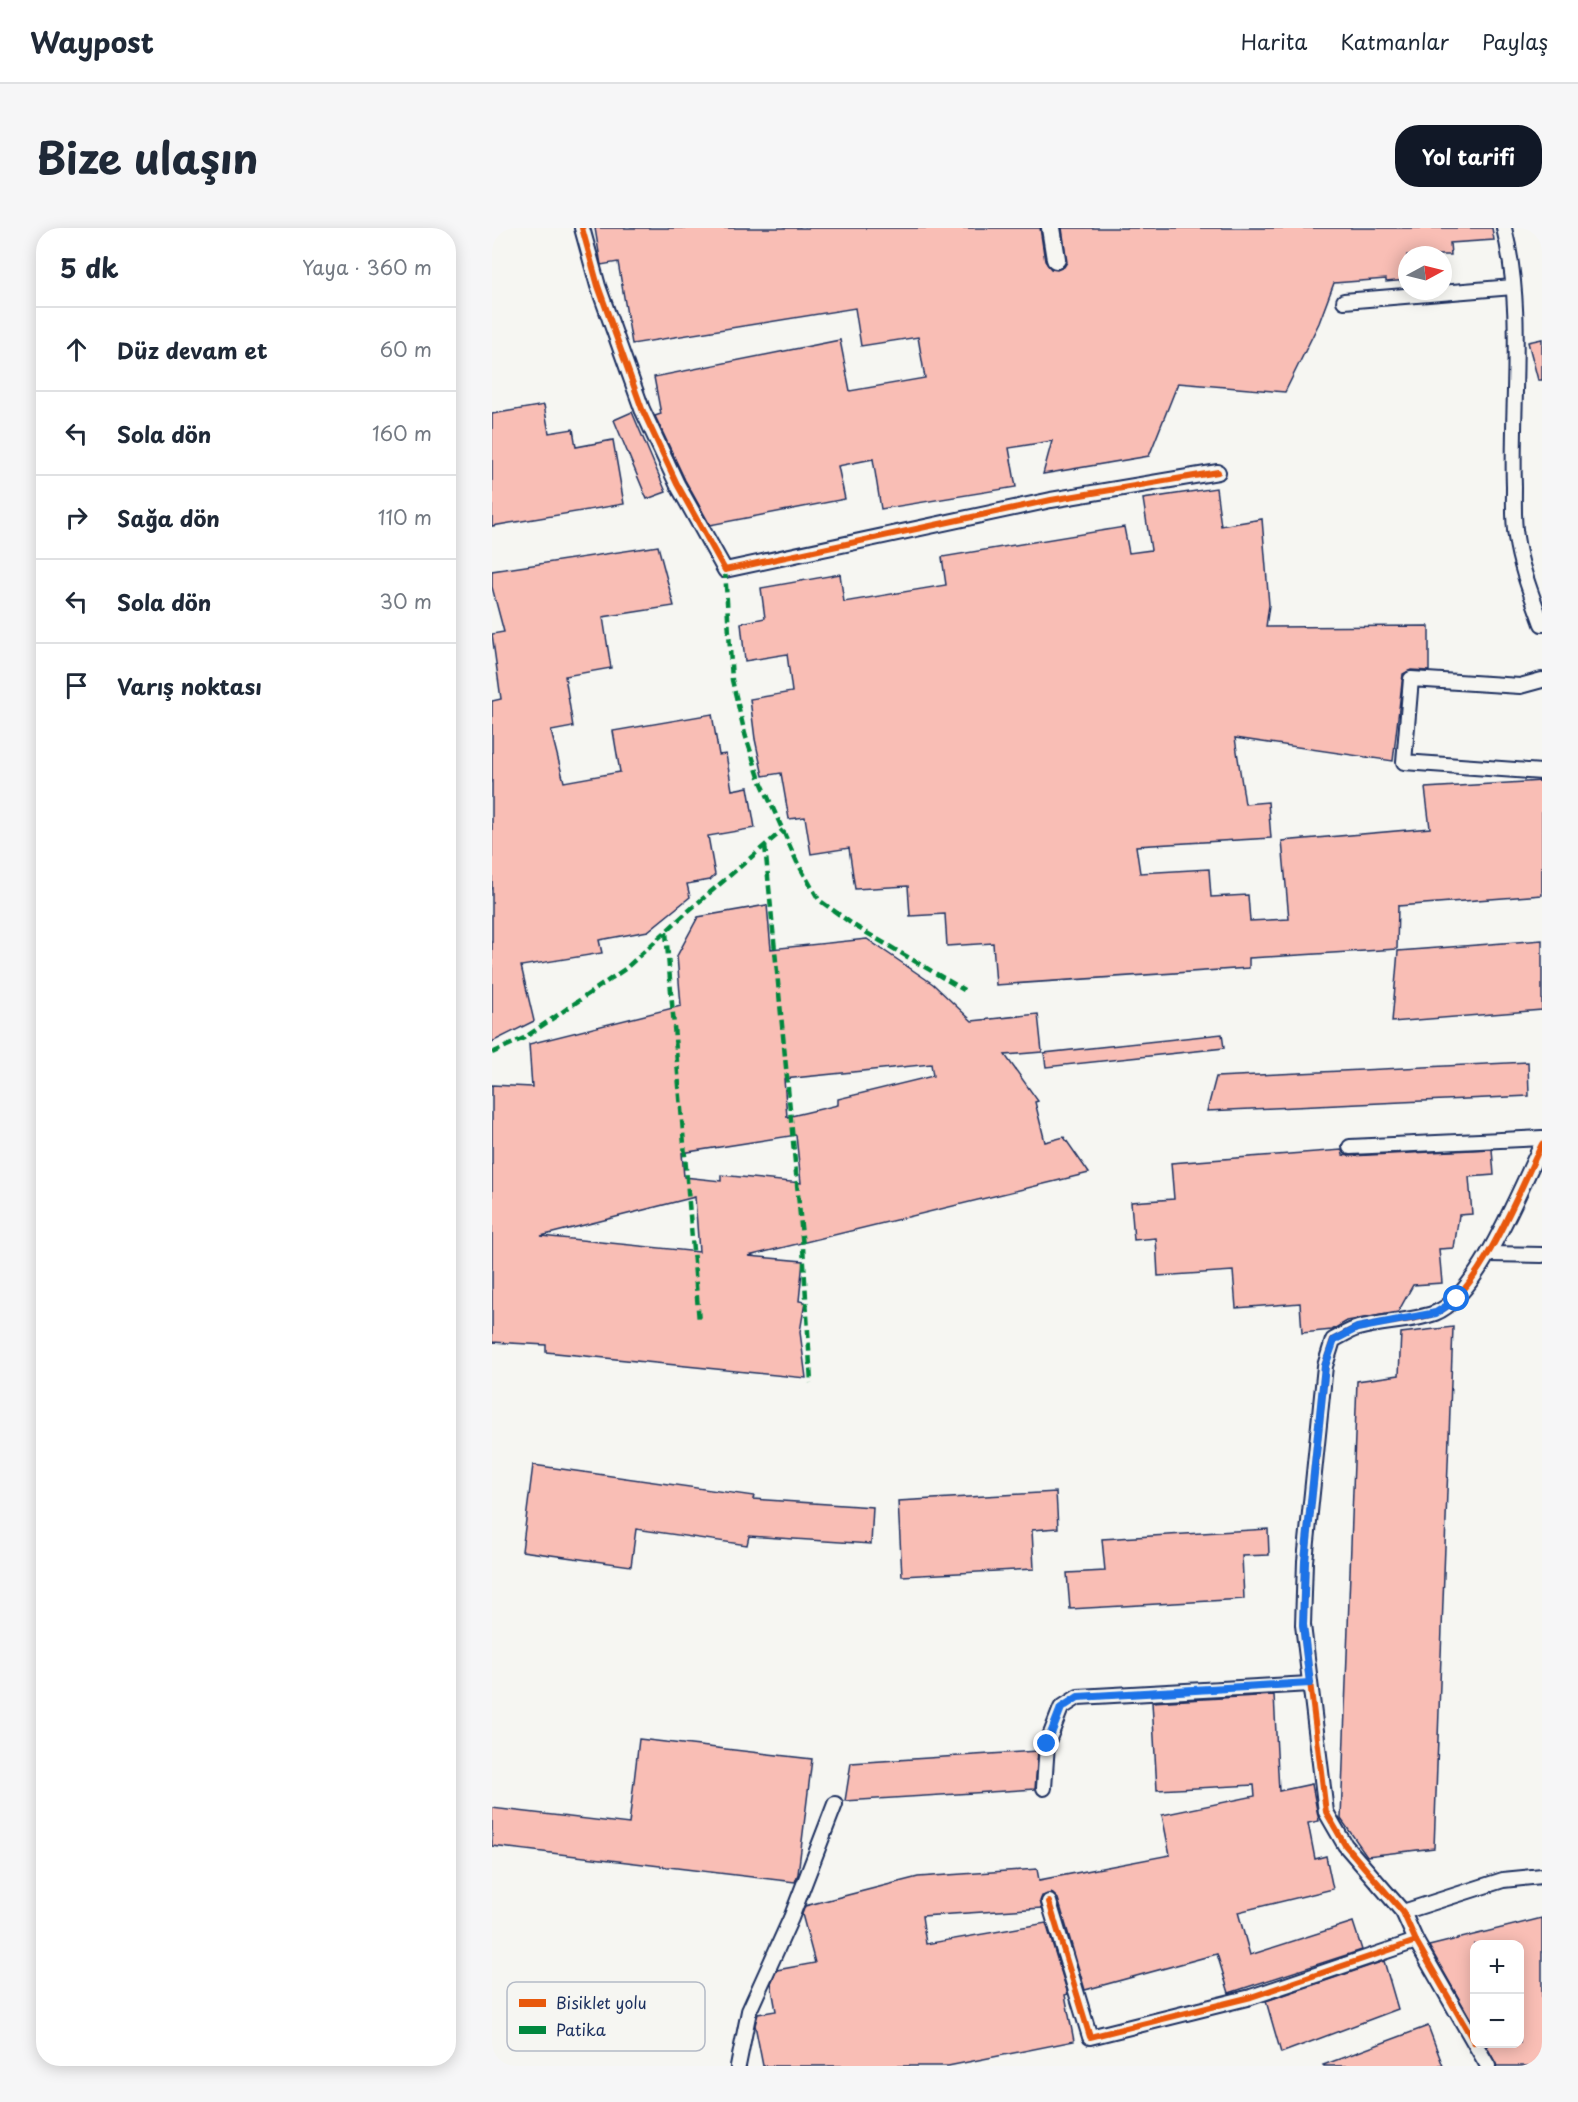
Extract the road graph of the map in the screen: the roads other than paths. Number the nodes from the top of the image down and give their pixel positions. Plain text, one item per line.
1 (582, 228) edge
2 (1051, 228) edge
3 (1504, 228) edge
4 (1056, 259) dead end
5 (1513, 287) junction
6 (1344, 301) dead end
7 (1218, 472) dead end
8 (1542, 624) edge
9 (1542, 680) edge
10 (1542, 772) edge
11 (1542, 1138) edge
12 (1542, 1144) edge
13 (1350, 1147) dead end
14 (1488, 1254) junction
15 (1542, 1255) edge
16 (1310, 1683) junction
17 (1044, 1788) dead end
18 (836, 1804) dead end
19 (1542, 1876) edge
20 (1050, 1902) dead end
21 (1403, 1912) junction
22 (1416, 1941) junction
23 (1470, 2034) edge
24 (1478, 2048) edge
25 (738, 2066) edge
26 (1488, 2066) edge

1 - 7 street
2 - 4 street
3 - 5 street
5 - 6 street
5 - 8 street
9 - 10 street
11 - 13 street
12 - 14 street
14 - 15 street
14 - 16 street
16 - 17 street
16 - 21 street
18 - 25 street
19 - 21 street
20 - 22 street
21 - 22 street
22 - 23 street
24 - 26 street

